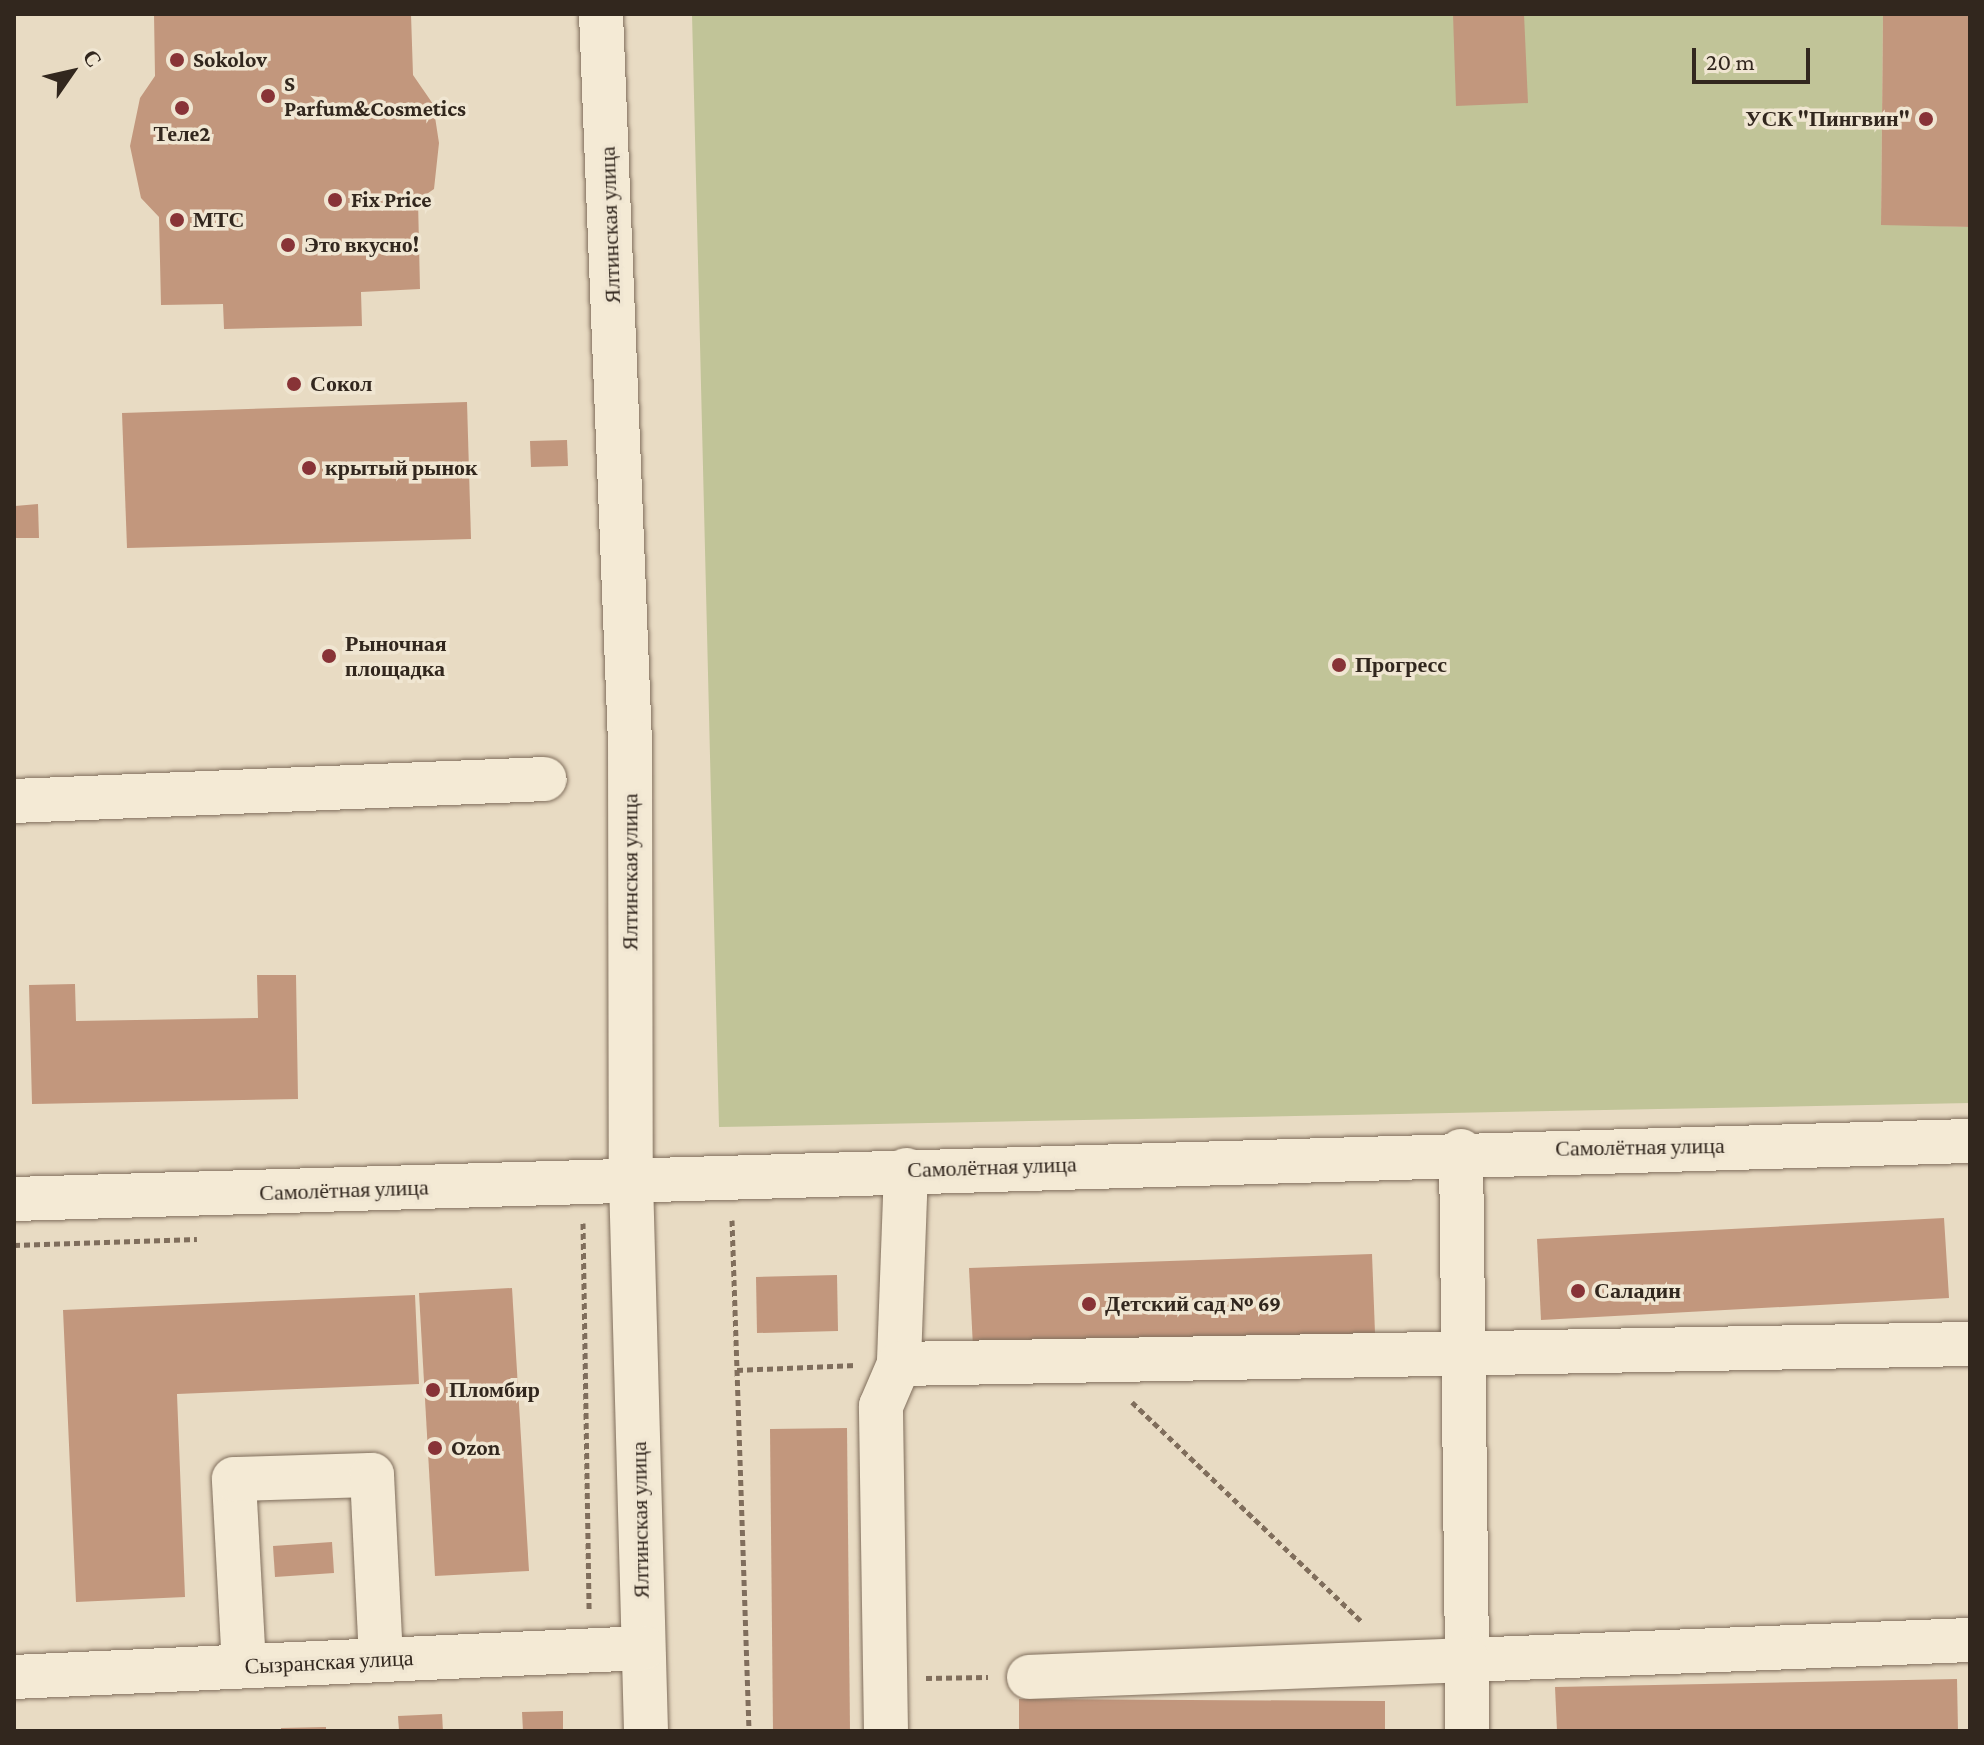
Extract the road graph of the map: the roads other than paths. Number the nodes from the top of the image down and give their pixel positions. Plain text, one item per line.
1 (601, 14) edge
2 (545, 779) dead end
3 (14, 801) edge
4 (1970, 1141) edge
5 (1461, 1151) junction
6 (906, 1170) junction
7 (631, 1180) junction
8 (14, 1199) edge
9 (1970, 1344) edge
10 (1464, 1351) junction
11 (899, 1364) junction
12 (1970, 1640) edge
13 (643, 1648) junction
14 (381, 1660) junction
15 (1467, 1660) junction
16 (244, 1666) junction
17 (14, 1677) edge
18 (1029, 1677) road end
19 (646, 1731) edge
20 (886, 1731) edge
21 (1467, 1731) edge

1 - 7 street, Ялтинская улица
2 - 3 street
4 - 5 street, Самолётная улица
5 - 6 street, Самолётная улица
5 - 10 street
6 - 7 street, Самолётная улица
6 - 11 street
7 - 8 street, Самолётная улица
7 - 13 street, Ялтинская улица
9 - 10 street
10 - 11 street
10 - 15 street
11 - 20 street
12 - 15 street
13 - 14 street, Сызранская улица
13 - 19 street, Ялтинская улица
14 - 16 street, Сызранская улица
14 - 16 street
15 - 18 street
15 - 21 street
16 - 17 street, Сызранская улица

